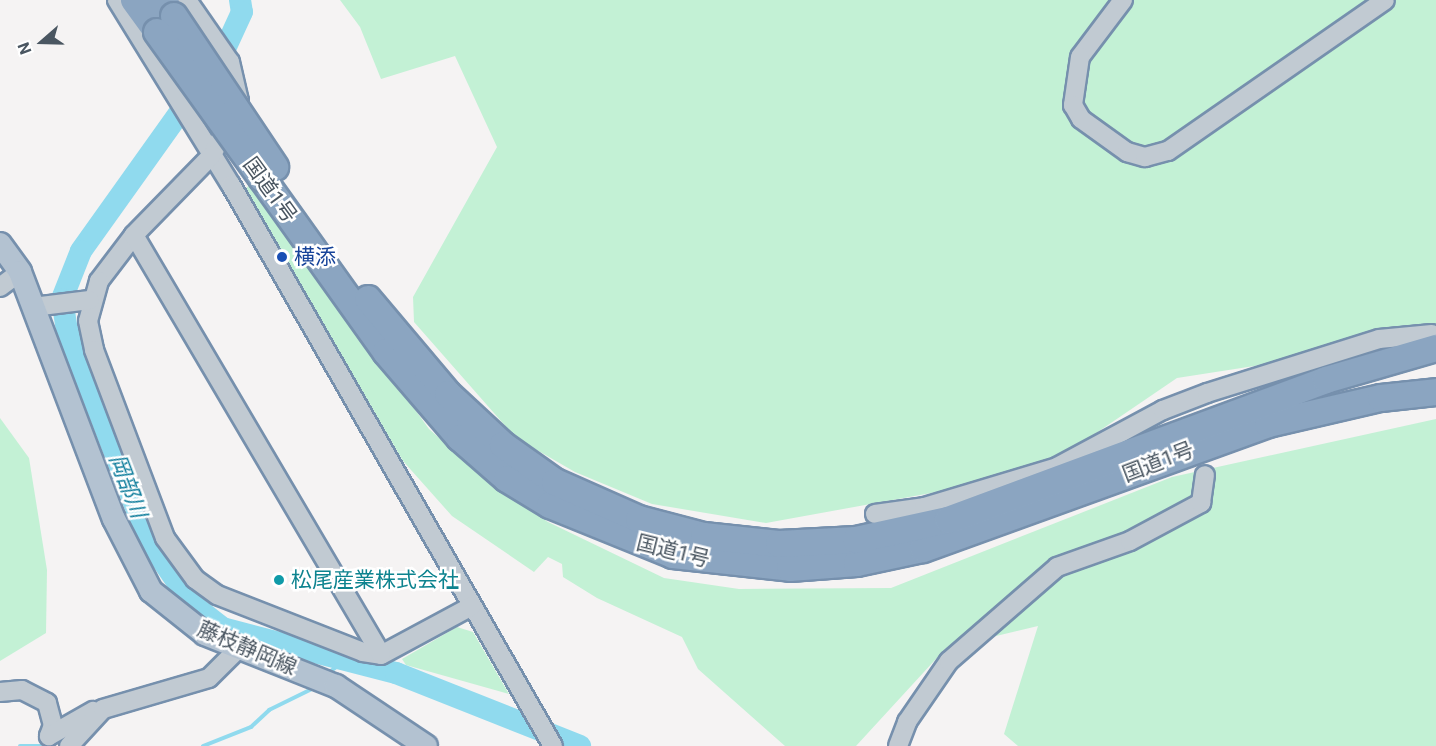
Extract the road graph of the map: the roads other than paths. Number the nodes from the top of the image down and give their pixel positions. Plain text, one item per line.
1 (117, 0) edge
2 (134, 0) edge
3 (1123, 0) edge
4 (1384, 0) edge
5 (173, 10) edge
6 (212, 155) junction
7 (268, 172) junction
8 (134, 235) junction
9 (0, 244) edge
10 (20, 272) junction
11 (0, 287) edge
12 (83, 299) junction
13 (39, 306) junction
14 (1434, 341) edge
15 (1436, 392) edge
16 (1205, 475) dead end
17 (875, 514) dead end
18 (472, 606) junction
19 (239, 648) junction
20 (381, 655) junction
21 (0, 692) edge
22 (103, 709) junction
23 (403, 739) edge
24 (69, 746) edge
25 (426, 746) edge
26 (553, 746) edge
27 (898, 746) edge

1 - 6 street
2 - 5 highway, 国道1号
3 - 4 street
5 - 6 street
5 - 7 highway, 国道1号, bridge
6 - 8 street
6 - 18 street
7 - 14 highway, 国道1号
7 - 15 highway, 国道1号
8 - 12 street
8 - 20 street
9 - 10 main road, 藤枝静岡線
10 - 11 street
10 - 13 main road, 藤枝静岡線
12 - 13 street
12 - 20 street
13 - 19 main road, 藤枝静岡線
14 - 17 street
16 - 27 street
18 - 20 street
18 - 26 street
19 - 22 street
19 - 23 main road, 藤枝静岡線
21 - 22 street
22 - 24 street
23 - 25 main road, 藤枝静岡線

